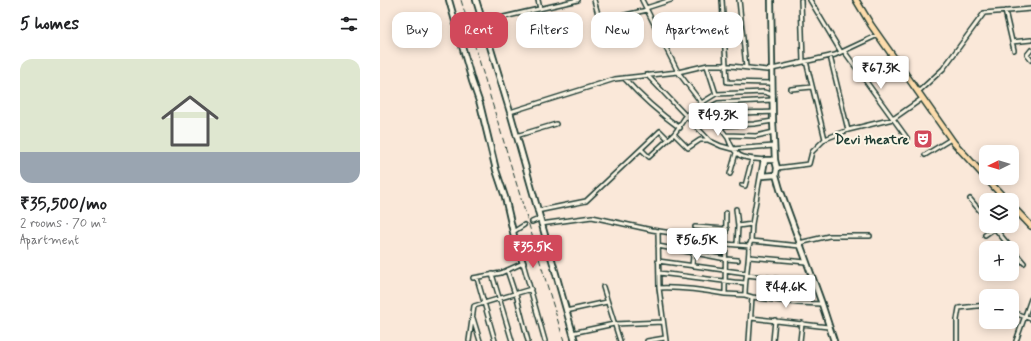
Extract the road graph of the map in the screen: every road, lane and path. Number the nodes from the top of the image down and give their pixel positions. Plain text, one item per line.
1 (449, 0) edge
2 (482, 0) edge
3 (538, 0) edge
4 (578, 0) edge
5 (594, 0) edge
6 (642, 0) edge
7 (671, 0) edge
8 (722, 0) edge
9 (738, 0) edge
10 (771, 0) edge
11 (801, 0) edge
12 (810, 0) edge
13 (476, 1) edge
14 (858, 1) edge
15 (540, 9) junction
16 (647, 9) junction
17 (1031, 9) edge
18 (1005, 11) junction
19 (479, 12) edge
20 (508, 16) edge
21 (878, 35) junction
22 (1031, 40) edge
23 (1012, 42) junction
24 (490, 48) edge
25 (1014, 50) dead end
26 (1031, 50) edge
27 (842, 51) junction
28 (830, 56) junction
29 (1031, 60) edge
30 (805, 61) junction
31 (707, 66) junction
32 (725, 66) junction
33 (746, 67) junction
34 (772, 69) junction
35 (678, 72) junction
36 (647, 75) junction
37 (624, 78) junction
38 (772, 83) junction
39 (812, 87) junction
40 (791, 89) dead end
41 (918, 92) junction
42 (716, 94) junction
43 (773, 97) junction
44 (923, 98) junction
45 (701, 102) junction
46 (706, 109) junction
47 (510, 112) junction
48 (773, 112) junction
49 (686, 116) junction
50 (712, 116) junction
51 (893, 119) junction
52 (773, 121) junction
53 (556, 124) dead end
54 (718, 126) junction
55 (680, 128) junction
56 (848, 130) junction
57 (774, 132) junction
58 (674, 134) junction
59 (726, 135) junction
60 (516, 136) junction
61 (907, 138) dead end
62 (668, 139) junction
63 (826, 139) junction
64 (951, 139) junction
65 (712, 142) junction
66 (774, 146) junction
67 (641, 149) junction
68 (732, 149) junction
69 (736, 153) junction
70 (925, 155) dead end
71 (752, 159) junction
72 (764, 160) junction
73 (775, 160) junction
74 (777, 168) junction
75 (979, 170) edge
76 (730, 174) dead end
77 (776, 174) junction
78 (742, 185) dead end
79 (992, 185) edge
80 (1000, 193) edge
81 (970, 199) dead end
82 (736, 209) dead end
83 (979, 210) edge
84 (537, 211) junction
85 (726, 213) dead end
86 (1019, 216) edge
87 (540, 221) junction
88 (532, 222) tunnel mouth
89 (752, 224) junction
90 (524, 225) tunnel mouth
91 (695, 226) dead end
92 (738, 226) junction
93 (1031, 226) edge
94 (726, 228) junction
95 (658, 231) junction
96 (513, 232) junction
97 (988, 233) edge
98 (1000, 233) edge
99 (985, 235) dead end
100 (870, 236) dead end
101 (695, 237) junction
102 (545, 239) junction
103 (751, 241) junction
104 (1006, 241) edge
105 (726, 244) junction
106 (737, 245) junction
107 (800, 245) junction
108 (658, 246) junction
109 (749, 246) junction
110 (517, 249) junction
111 (694, 254) junction
112 (749, 257) junction
113 (1019, 257) edge
114 (726, 260) junction
115 (738, 260) dead end
116 (658, 261) junction
117 (806, 262) junction
118 (523, 263) junction
119 (1024, 263) dead end
120 (692, 266) junction
121 (507, 270) junction
122 (725, 271) junction
123 (659, 273) junction
124 (492, 274) junction
125 (746, 274) junction
126 (725, 282) junction
127 (814, 282) junction
128 (745, 284) junction
129 (603, 287) dead end
130 (659, 288) junction
131 (531, 289) junction
132 (516, 294) junction
133 (725, 294) junction
134 (745, 295) junction
135 (752, 297) junction
136 (500, 298) junction
137 (1031, 299) edge
138 (607, 302) junction
139 (485, 304) junction
140 (822, 304) junction
141 (979, 306) edge
142 (566, 311) junction
143 (473, 315) junction
144 (1019, 315) edge
145 (1025, 317) junction
146 (751, 318) junction
147 (1031, 319) edge
148 (775, 320) junction
149 (663, 322) junction
150 (802, 323) junction
151 (614, 324) junction
152 (828, 327) junction
153 (572, 333) junction
154 (666, 339) edge
155 (469, 341) edge
156 (480, 341) edge
157 (495, 341) edge
158 (512, 341) edge
159 (528, 341) edge
160 (545, 341) edge
161 (575, 341) edge
162 (620, 341) edge
163 (647, 341) edge
164 (749, 341) edge
165 (773, 341) edge
166 (800, 341) edge
167 (834, 341) edge
168 (957, 341) edge
169 (1016, 341) edge

1 - 96 street
2 - 13 street
3 - 15 street
4 - 15 street
5 - 16 street
6 - 16 street
7 - 16 street
8 - 32 street
9 - 33 street
10 - 34 street
11 - 30 street
12 - 27 street
13 - 19 street
14 - 21 main road
15 - 20 street
16 - 35 street
17 - 18 street
18 - 23 street
18 - 41 street
21 - 27 street
21 - 41 main road
22 - 23 street
23 - 25 street
24 - 47 street
26 - 29 street
27 - 28 street
27 - 51 street
28 - 30 street
28 - 56 street
30 - 34 street
30 - 39 street
31 - 32 street
31 - 35 street
31 - 42 street
32 - 33 street
32 - 38 street
33 - 34 street
34 - 38 street
35 - 36 street
35 - 45 street
36 - 37 street
36 - 49 street
37 - 47 street
37 - 55 street
38 - 43 street
39 - 40 street
39 - 63 street
41 - 44 main road
42 - 43 street
42 - 45 street
43 - 46 street
43 - 48 street
44 - 51 street
44 - 64 main road
45 - 46 street
45 - 49 street
46 - 50 street
47 - 60 street
48 - 50 street
48 - 52 street
49 - 55 street
49 - 65 street
50 - 54 street
51 - 56 street
51 - 61 street
52 - 54 street
52 - 57 street
53 - 60 street
54 - 59 street
55 - 58 street
56 - 63 street
57 - 59 street
57 - 66 street
58 - 62 street
58 - 65 street
59 - 68 street
60 - 84 street
62 - 67 street
62 - 67 street
63 - 74 street
64 - 70 street
64 - 75 main road
65 - 68 street
66 - 68 street
66 - 73 street
67 - 84 street
68 - 69 street
69 - 71 street
69 - 76 street
71 - 72 street
71 - 78 street
72 - 73 street
72 - 77 street
72 - 89 street
73 - 74 street
74 - 77 street
77 - 107 street
79 - 80 main road
81 - 83 street
82 - 92 street
84 - 87 street
85 - 94 street
86 - 93 main road
87 - 88 street
87 - 95 street
87 - 102 street
89 - 92 street
89 - 103 street
90 - 96 street
91 - 94 street
92 - 106 street
94 - 105 street
95 - 101 street
95 - 108 street
96 - 110 street
97 - 99 street
98 - 104 street
100 - 107 street
101 - 105 street
101 - 111 street
102 - 110 street, bridge
102 - 142 street
103 - 107 street
103 - 109 street
105 - 106 street
105 - 114 street
106 - 109 street
107 - 117 street
108 - 111 street
108 - 116 street
109 - 112 street
110 - 118 street
111 - 114 street
111 - 120 street
112 - 117 street
112 - 125 street
113 - 119 street
114 - 115 street
114 - 122 street
116 - 120 street
116 - 123 street
117 - 127 street
118 - 121 street
118 - 131 street
120 - 122 street
121 - 124 street
121 - 132 street
122 - 125 street
122 - 126 street
123 - 126 street
123 - 130 street
124 - 136 street
124 - 139 street
125 - 127 street
125 - 128 street
126 - 128 street
126 - 133 street
127 - 140 street
128 - 134 street
129 - 138 street
130 - 133 street
130 - 149 street
131 - 132 street
131 - 160 street
132 - 136 street
132 - 159 street
133 - 134 street
134 - 135 street
135 - 140 street
135 - 146 street
136 - 139 street
136 - 158 street
137 - 145 street
138 - 142 street
138 - 151 street
139 - 143 street
139 - 157 street
140 - 152 street
141 - 168 street
142 - 153 street
143 - 155 street
143 - 156 street
144 - 145 street
145 - 147 street
145 - 169 street
146 - 148 street
146 - 164 street
148 - 150 street
148 - 165 street
149 - 151 street
149 - 154 street
150 - 152 street
150 - 166 street
151 - 153 street
151 - 162 street
152 - 167 street
153 - 161 street
154 - 163 street

